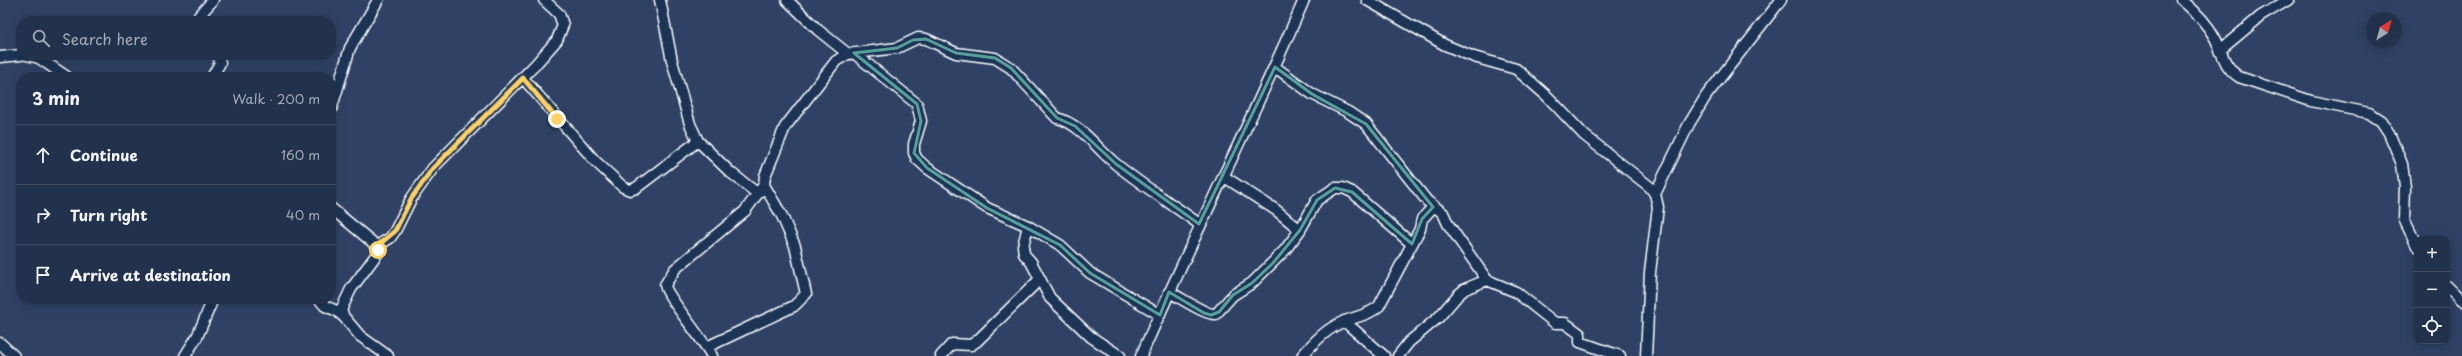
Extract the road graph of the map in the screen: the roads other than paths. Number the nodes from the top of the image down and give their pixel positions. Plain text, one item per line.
1 (213, 0) edge
2 (378, 0) edge
3 (544, 0) edge
4 (660, 0) edge
5 (787, 0) edge
6 (1304, 0) edge
7 (1367, 0) edge
8 (1781, 0) edge
9 (2182, 0) edge
10 (2288, 0) edge
11 (199, 16) edge
12 (2219, 51) junction
13 (851, 53) junction
14 (16, 55) edge
15 (0, 57) edge
16 (42, 60) edge
17 (219, 60) edge
18 (1275, 67) junction
19 (59, 72) edge
20 (215, 72) edge
21 (523, 78) junction
22 (336, 94) edge
23 (698, 141) junction
24 (1223, 176) junction
25 (761, 190) junction
26 (1655, 194) junction
27 (1433, 207) junction
28 (336, 212) edge
29 (1199, 224) junction
30 (1028, 226) junction
31 (1300, 230) junction
32 (2414, 240) edge
33 (1412, 244) junction
34 (377, 246) junction
35 (1040, 279) junction
36 (1487, 280) junction
37 (2450, 289) edge
38 (1169, 292) junction
39 (2462, 301) edge
40 (211, 304) edge
41 (324, 304) edge
42 (1160, 315) junction
43 (344, 317) junction
44 (1344, 321) junction
45 (0, 343) edge
46 (710, 351) edge
47 (14, 356) edge
48 (185, 356) edge
49 (388, 356) edge
50 (942, 356) edge
51 (1120, 356) edge
52 (1141, 356) edge
53 (1302, 356) edge
54 (1384, 356) edge
55 (1400, 356) edge
56 (1620, 356) edge
57 (1646, 356) edge

1 - 11 street
2 - 22 street
3 - 21 street
4 - 23 street
5 - 13 street
6 - 18 street
7 - 26 street
8 - 26 street
9 - 12 street
10 - 12 street
12 - 32 street
13 - 25 street
13 - 29 street
13 - 30 street
14 - 15 street
16 - 19 street
17 - 20 street
18 - 24 street
18 - 27 street
21 - 23 street
21 - 34 street
23 - 25 street
24 - 29 street
24 - 31 street
25 - 46 street
25 - 46 street
26 - 57 street
27 - 33 street
27 - 36 street
28 - 34 street
29 - 38 street
30 - 35 street
30 - 42 street
31 - 33 street
31 - 38 street
33 - 44 street
34 - 43 street
35 - 50 street
35 - 51 street
36 - 55 street
36 - 56 street
37 - 39 street
38 - 42 street
40 - 48 street
41 - 43 street
42 - 52 street
43 - 49 street
44 - 53 street
44 - 54 street
45 - 47 street

